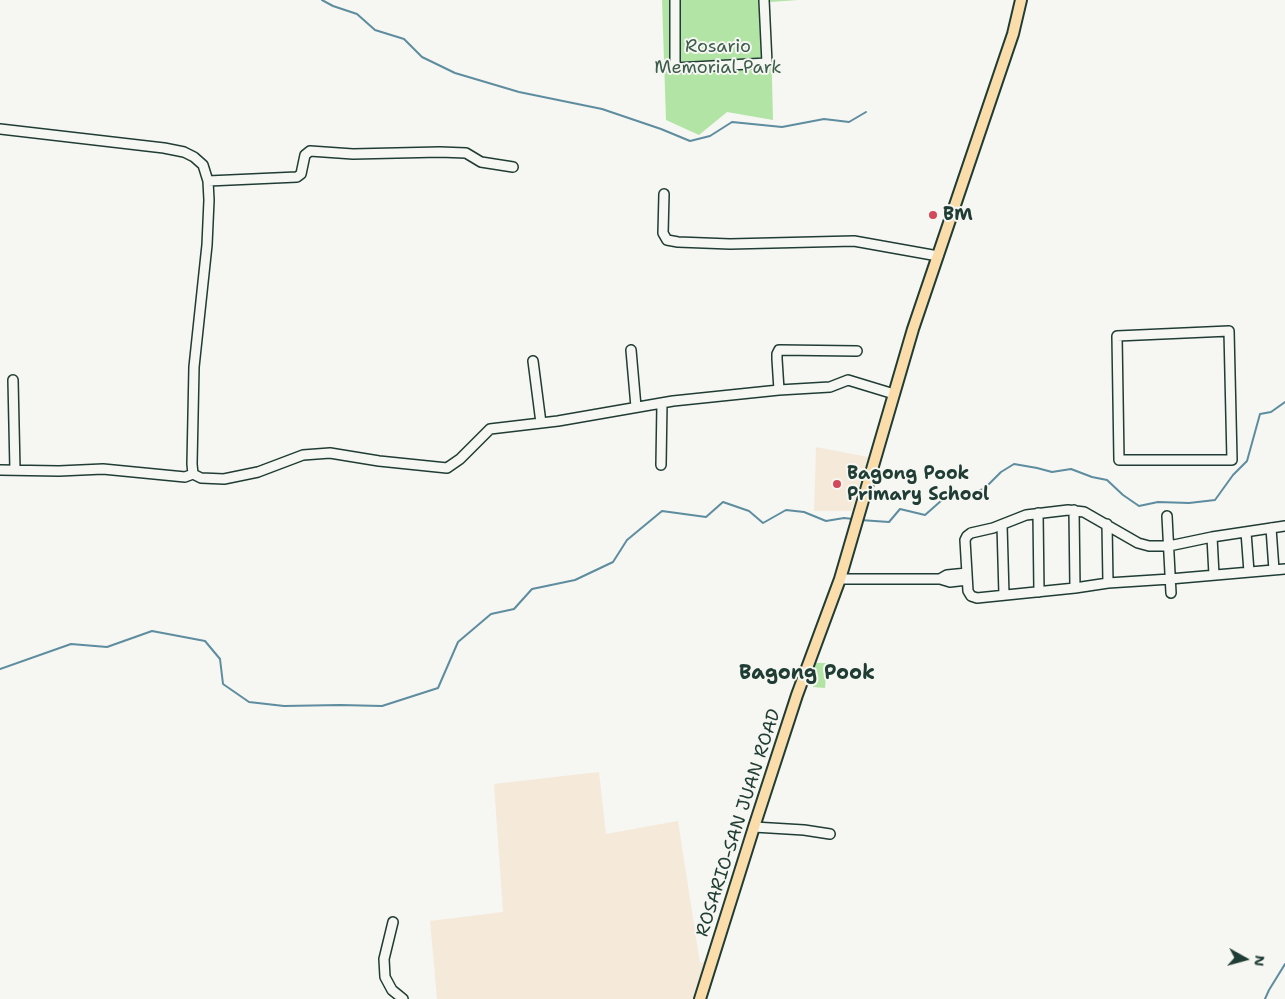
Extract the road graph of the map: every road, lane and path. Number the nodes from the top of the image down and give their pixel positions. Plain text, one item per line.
1 (675, 0) edge
2 (764, 0) edge
3 (1021, 0) edge
4 (0, 129) edge
5 (513, 167) dead end
6 (208, 180) junction
7 (664, 194) dead end
8 (938, 256) junction
9 (1229, 331) joint
10 (631, 350) dead end
11 (858, 351) dead end
12 (533, 360) dead end
13 (13, 380) dead end
14 (779, 390) junction
15 (894, 394) junction
16 (662, 402) junction
17 (636, 407) junction
18 (541, 423) junction
19 (661, 465) dead end
20 (0, 470) edge
21 (15, 470) junction
22 (193, 474) junction
23 (1074, 510) junction
24 (1038, 513) junction
25 (1167, 516) dead end
26 (1107, 524) junction
27 (1002, 525) junction
28 (1285, 526) edge
29 (1271, 528) junction
30 (1246, 532) junction
31 (1212, 537) junction
32 (1168, 546) junction
33 (1285, 569) edge
34 (1274, 570) junction
35 (1249, 572) junction
36 (1214, 575) junction
37 (967, 577) junction
38 (840, 579) junction
39 (1170, 579) junction
40 (1108, 583) junction
41 (1075, 588) junction
42 (1038, 592) junction
43 (1171, 593) dead end
44 (1004, 595) junction
45 (754, 827) junction
46 (830, 834) dead end
47 (393, 922) dead end
48 (403, 999) edge
49 (700, 999) edge

1 - 2 street
3 - 8 main road, ROSARIO-SAN JUAN ROAD
4 - 6 street
5 - 6 street
6 - 22 street
7 - 8 street
8 - 15 main road, ROSARIO-SAN JUAN ROAD
9 - 9 street
10 - 17 street
11 - 14 street
12 - 18 street
13 - 21 street
14 - 15 street
14 - 16 street
15 - 38 main road, ROSARIO-SAN JUAN ROAD
16 - 17 street
16 - 19 street
17 - 18 street
18 - 22 street
20 - 21 street
21 - 22 street
23 - 24 street
23 - 26 street
23 - 41 street
24 - 27 street
24 - 42 street
25 - 32 street
26 - 32 street
26 - 40 street
27 - 37 street
27 - 44 street
28 - 29 street
29 - 30 street
29 - 34 street
30 - 31 street
30 - 35 street
31 - 32 street
31 - 36 street
32 - 39 street
33 - 34 street
34 - 35 street
35 - 36 street
36 - 39 street
37 - 38 street
37 - 44 street
38 - 45 main road, ROSARIO-SAN JUAN ROAD
39 - 40 street
39 - 43 street
40 - 41 street
41 - 42 street
42 - 44 street
45 - 46 street
45 - 49 main road, ROSARIO-SAN JUAN ROAD
47 - 48 street

